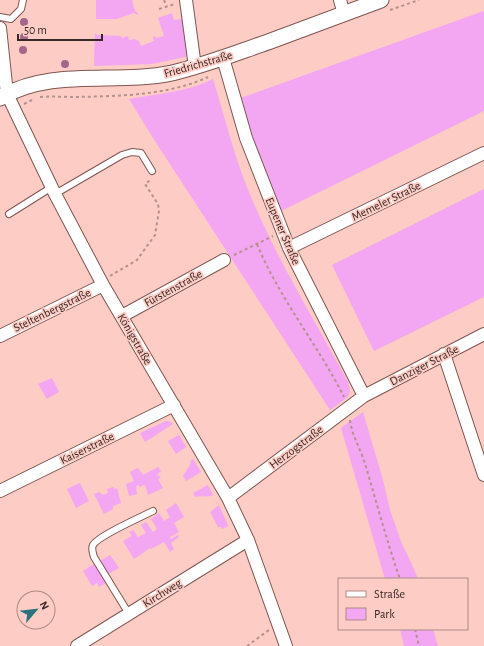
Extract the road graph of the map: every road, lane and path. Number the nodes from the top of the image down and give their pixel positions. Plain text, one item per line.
1 (23, 0) edge
2 (164, 0) edge
3 (186, 0) edge
4 (382, 0) edge
5 (167, 7) junction
6 (342, 7) edge
7 (159, 9) dead end
8 (0, 17) edge
9 (0, 28) edge
10 (223, 58) junction
11 (195, 67) junction
12 (4, 96) edge
13 (484, 153) edge
14 (152, 171) joint
15 (53, 190) junction
16 (9, 214) dead end
17 (282, 231) junction
18 (257, 244) junction
19 (289, 248) junction
20 (224, 260) joint
21 (102, 283) junction
22 (122, 316) junction
23 (484, 334) edge
24 (0, 336) edge
25 (444, 354) junction
26 (364, 396) junction
27 (174, 405) junction
28 (349, 407) junction
29 (484, 474) edge
30 (0, 491) edge
31 (228, 498) junction
32 (153, 510) dead end
33 (248, 540) junction
34 (400, 578) edge
35 (129, 614) junction
36 (279, 623) junction
37 (415, 630) edge
38 (77, 646) edge
39 (247, 646) edge
40 (286, 646) edge
41 (419, 646) edge

1 - 8 lane
2 - 5 path
3 - 5 path
3 - 11 street
4 - 6 street, Friedrichstraße
5 - 7 path
6 - 10 street, Friedrichstraße
9 - 12 street, Königstraße
10 - 11 street, Friedrichstraße
10 - 17 street, Eupener Straße
11 - 12 street, Friedrichstraße
12 - 15 street, Königstraße
13 - 19 street, Memeler Straße
14 - 15 lane
14 - 21 path
15 - 16 lane
15 - 21 street, Königstraße
17 - 18 path
17 - 19 street, Eupener Straße
18 - 20 path
18 - 28 path
19 - 26 street, Eupener Straße
20 - 22 street, Fürstenstraße
21 - 22 street, Königstraße
21 - 24 street, Steltenbergstraße
22 - 27 street, Königstraße
23 - 25 street, Danziger Straße
25 - 26 street, Danziger Straße
25 - 29 street
26 - 28 street, Herzogstraße
27 - 30 street, Kaiserstraße
27 - 31 street, Königstraße
28 - 31 street, Herzogstraße
28 - 34 path
31 - 33 street, Königstraße
32 - 35 lane
33 - 35 street, Kirchweg
33 - 36 street, Königstraße
35 - 38 street, Kirchweg
36 - 39 path
36 - 40 street, Königstraße
37 - 41 path

